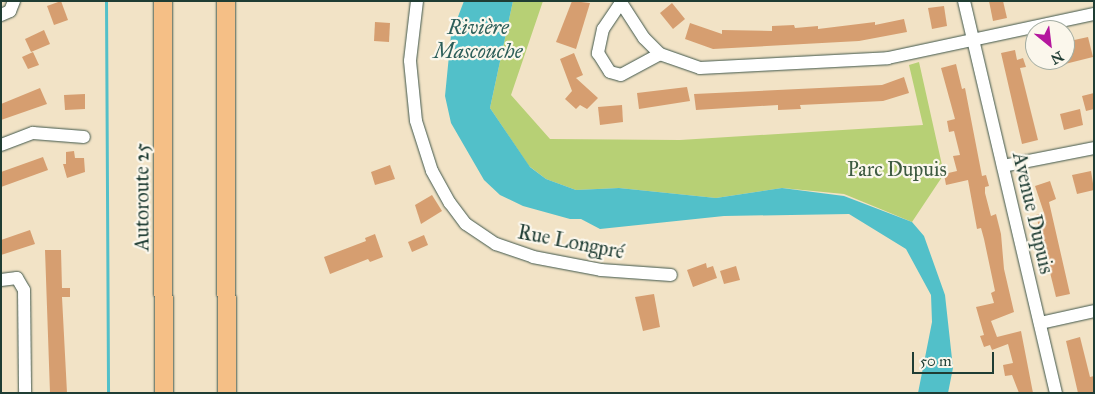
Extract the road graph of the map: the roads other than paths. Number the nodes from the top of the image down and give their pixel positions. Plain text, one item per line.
1 (163, 1) edge
2 (226, 1) edge
3 (417, 1) edge
4 (964, 1) edge
5 (620, 3) edge
6 (1094, 14) edge
7 (974, 41) junction
8 (660, 54) junction
9 (84, 137) dead end
10 (1, 145) edge
11 (1093, 146) edge
12 (1003, 166) junction
13 (671, 274) dead end
14 (1, 280) edge
15 (1094, 310) edge
16 (1040, 323) junction
17 (25, 393) edge
18 (164, 393) edge
19 (227, 393) edge
20 (1056, 393) edge

1 - 18 highway, Autoroute 25
2 - 19 highway
3 - 13 street, Rue Longpré
4 - 7 street, Avenue Dupuis
5 - 8 street
5 - 8 street
6 - 7 street
7 - 8 street
7 - 12 street, Avenue Dupuis
9 - 10 street
11 - 12 street
12 - 16 street, Avenue Dupuis
14 - 17 street
15 - 16 street
16 - 20 street, Avenue Dupuis

